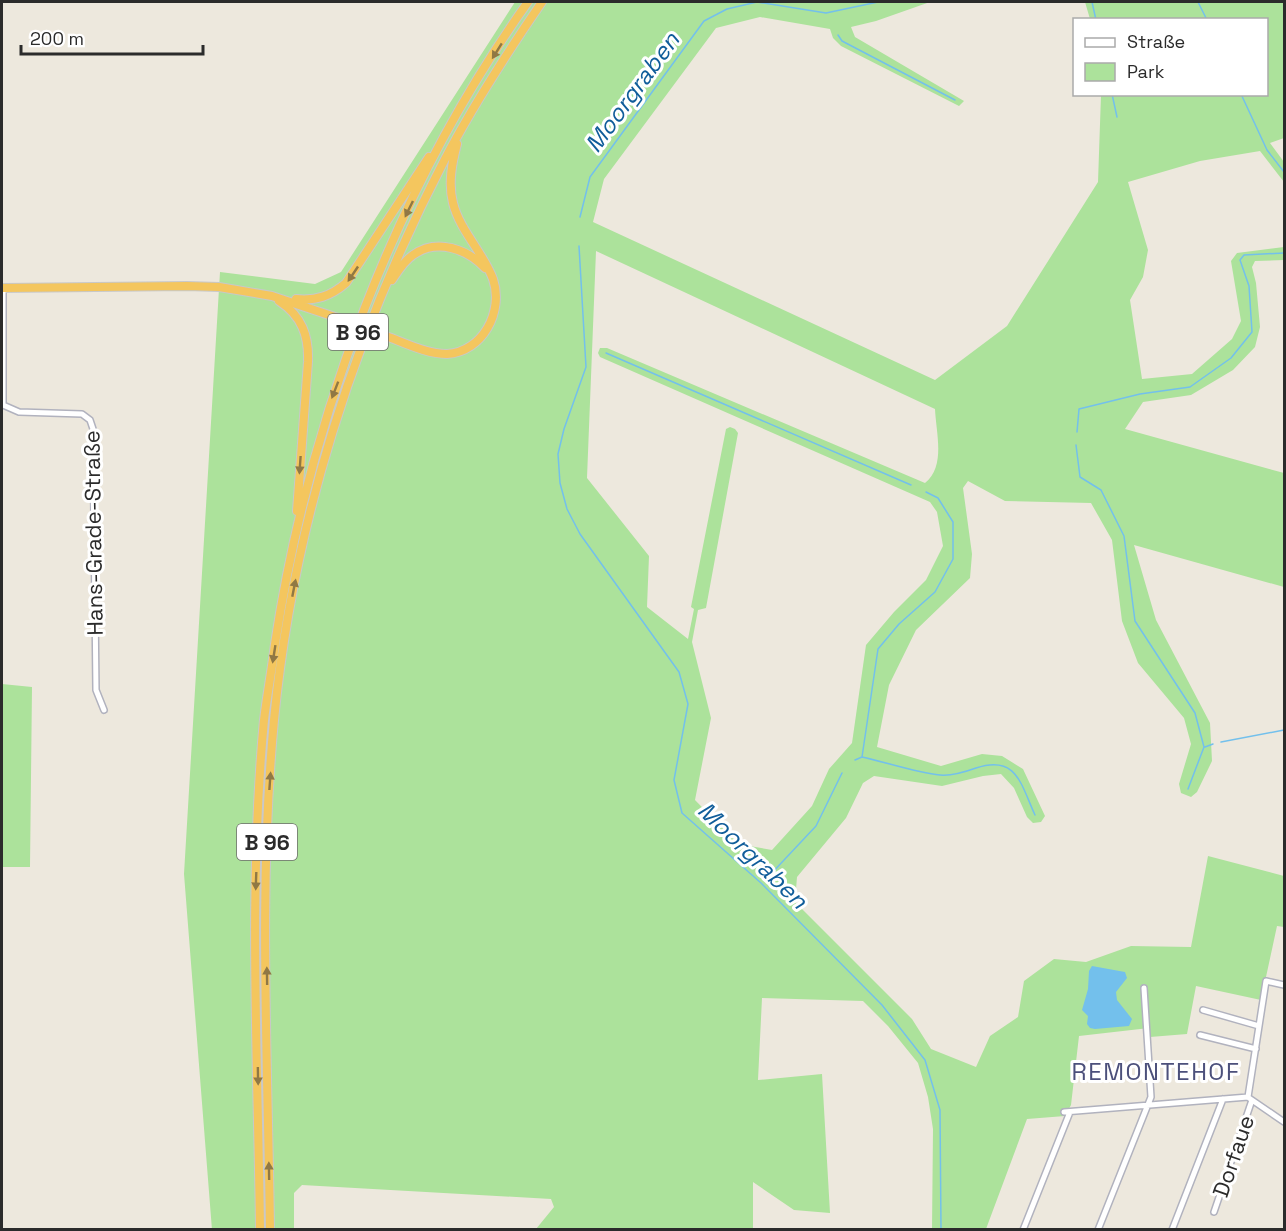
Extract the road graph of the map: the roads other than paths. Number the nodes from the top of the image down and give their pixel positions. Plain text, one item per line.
1 (528, 2) edge
2 (542, 2) edge
3 (460, 132) junction
4 (445, 139) junction
5 (492, 276) junction
6 (3, 288) joint
7 (381, 295) junction
8 (272, 296) junction
9 (295, 534) junction
10 (104, 710) dead end
11 (1284, 985) edge
12 (1144, 988) dead end
13 (1203, 1010) dead end
14 (1259, 1026) junction
15 (1200, 1035) dead end
16 (1256, 1049) junction
17 (1223, 1099) junction
18 (1250, 1099) junction
19 (1148, 1105) junction
20 (1284, 1122) edge
21 (1214, 1212) dead end
22 (260, 1230) edge
23 (270, 1230) edge
24 (1023, 1230) edge
25 (1098, 1230) edge
26 (1173, 1230) edge

1 -> 4 highway, B 96
2 - 3 highway, B 96
3 - 5 highway
3 - 7 highway, B 96
4 -> 8 highway
4 -> 9 highway, B 96
5 - 7 highway
5 - 8 highway, bridge
6 - 8 highway
6 - 10 street, Hans-Grade-Straße
23 -> 7 highway, B 96
8 -> 9 highway
9 -> 22 highway, B 96
11 - 14 street
12 - 19 street
13 - 14 street
14 - 16 street
15 - 16 street
16 - 18 street
17 - 18 street
17 - 19 street
17 - 26 street
18 - 20 street, Dorfaue
18 - 21 street, Dorfaue
19 - 24 street
19 - 25 street

